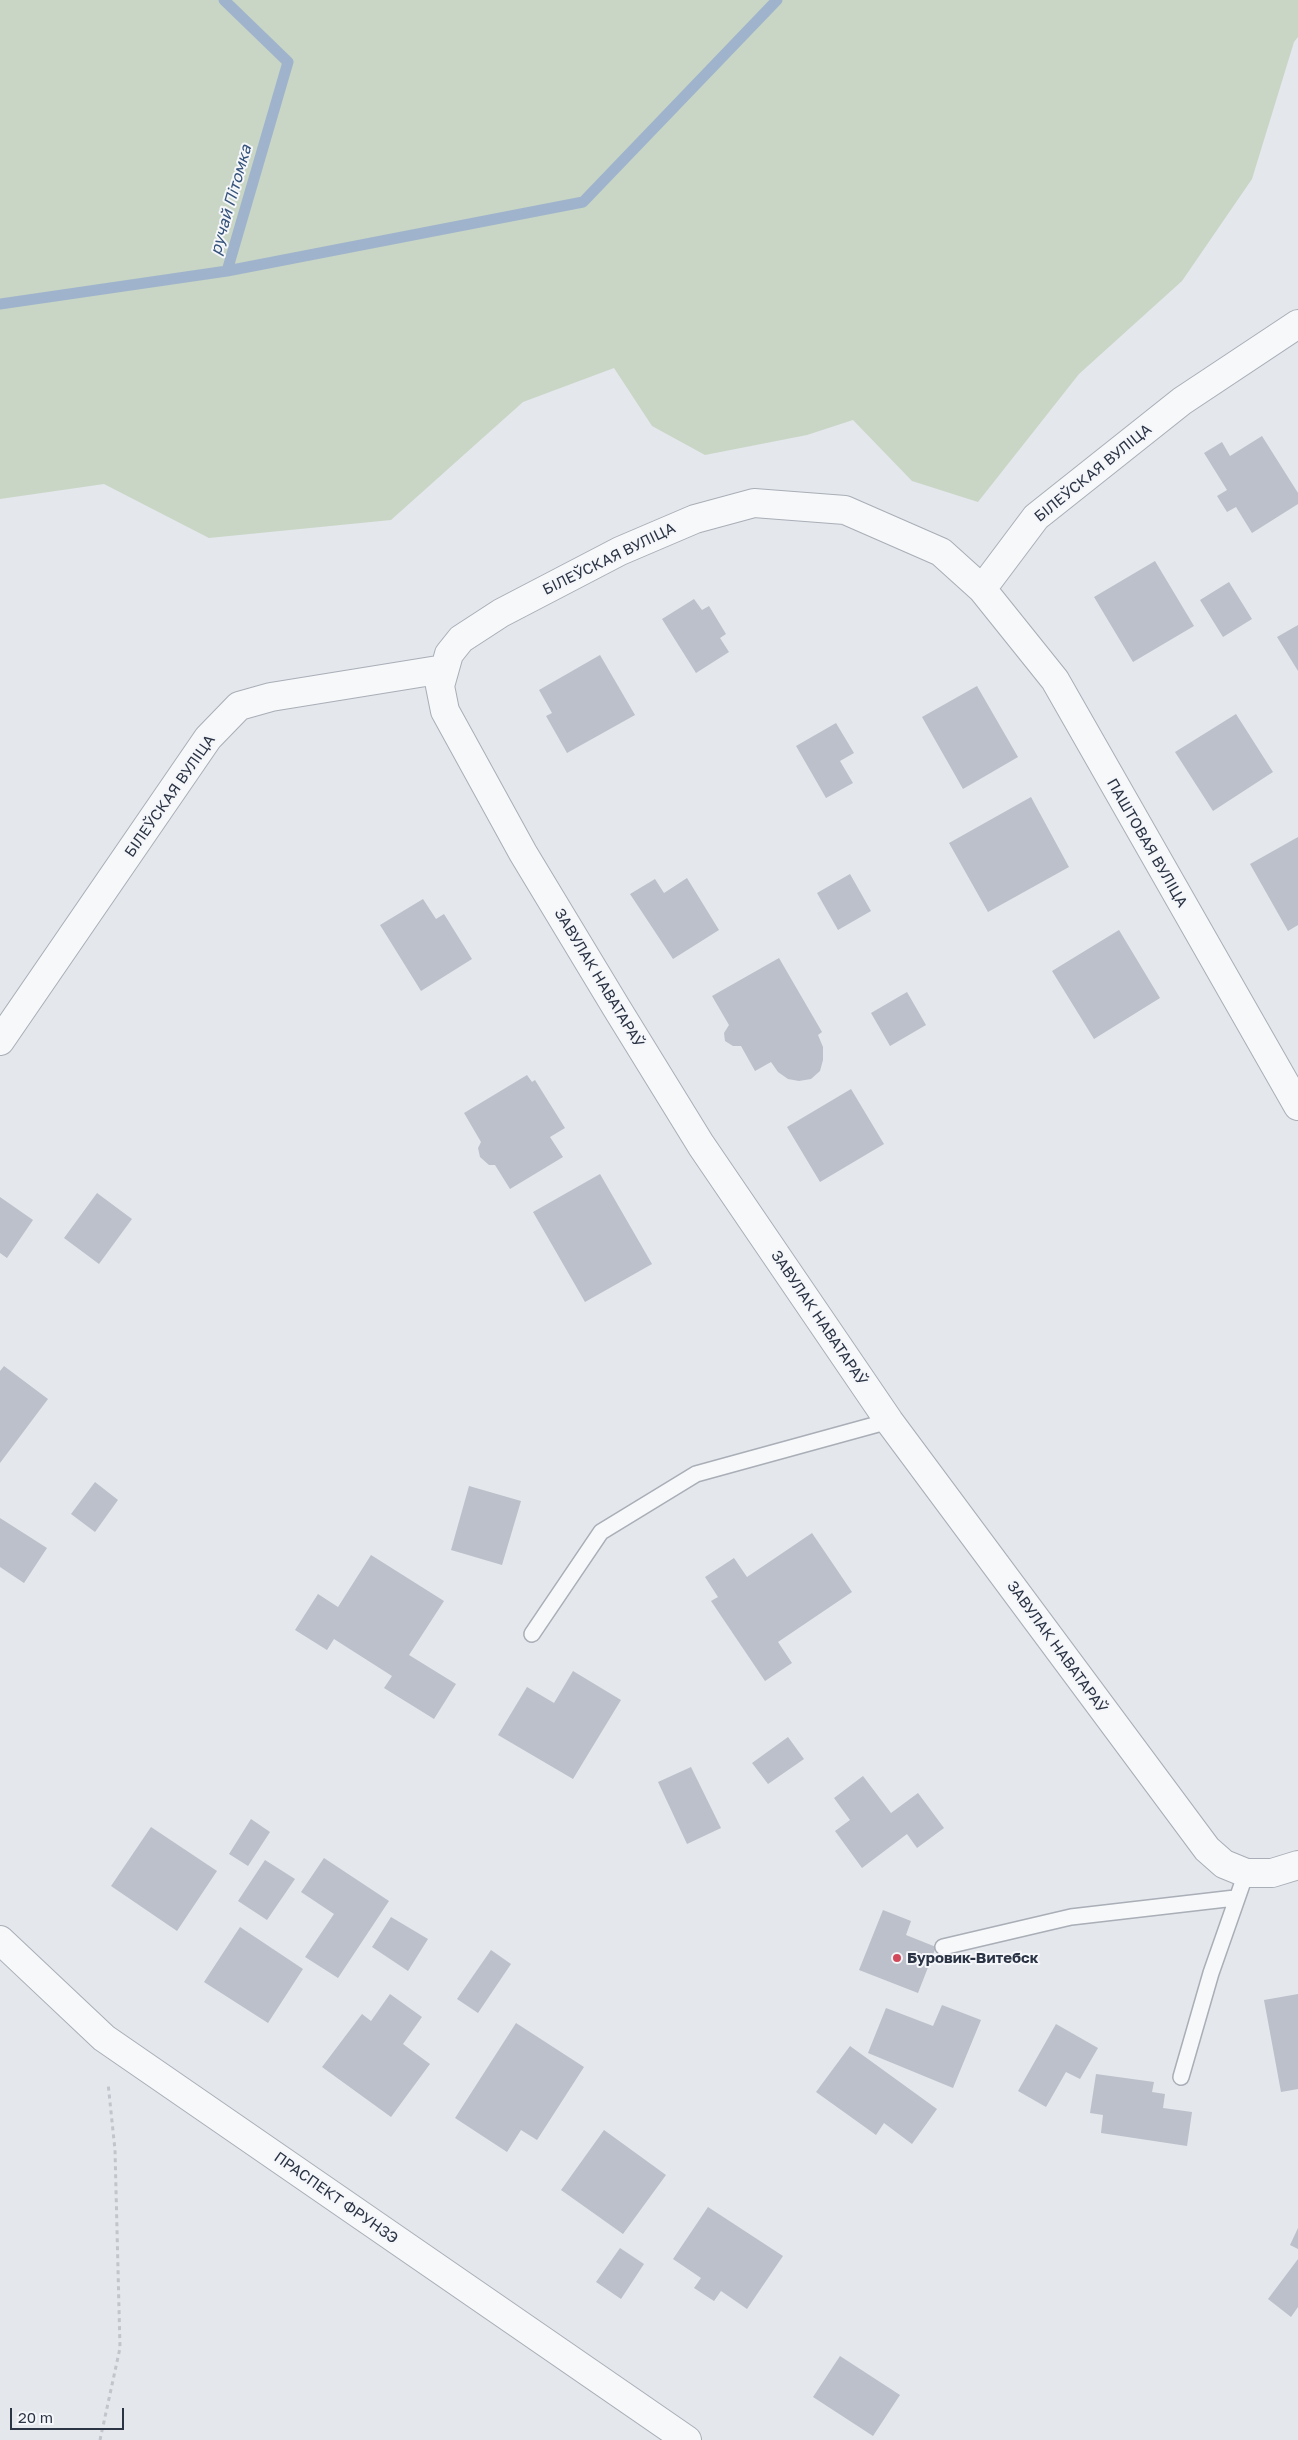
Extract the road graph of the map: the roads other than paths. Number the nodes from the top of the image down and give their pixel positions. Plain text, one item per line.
1 (1298, 324) edge
2 (982, 589) junction
3 (444, 669) junction
4 (0, 1041) edge
5 (1298, 1106) edge
6 (889, 1421) junction
7 (532, 1634) dead end
8 (1298, 1865) edge
9 (1246, 1873) junction
10 (1235, 1898) junction
11 (0, 1940) edge
12 (943, 1947) dead end
13 (1181, 2078) dead end
14 (687, 2440) edge

1 - 2 street, БІЛЕЎСКАЯ ВУЛІЦА
2 - 3 street, БІЛЕЎСКАЯ ВУЛІЦА
2 - 5 street, ПАШТОВАЯ ВУЛІЦА
3 - 4 street, БІЛЕЎСКАЯ ВУЛІЦА
3 - 6 street, ЗАВУЛАК НАВАТАРАЎ
6 - 7 lane
6 - 9 street, ЗАВУЛАК НАВАТАРАЎ
8 - 9 street, ЗАВУЛАК НАВАТАРАЎ
9 - 10 lane
10 - 12 lane
10 - 13 lane
11 - 14 street, ПРАСПЕКТ ФРУНЗЭ

